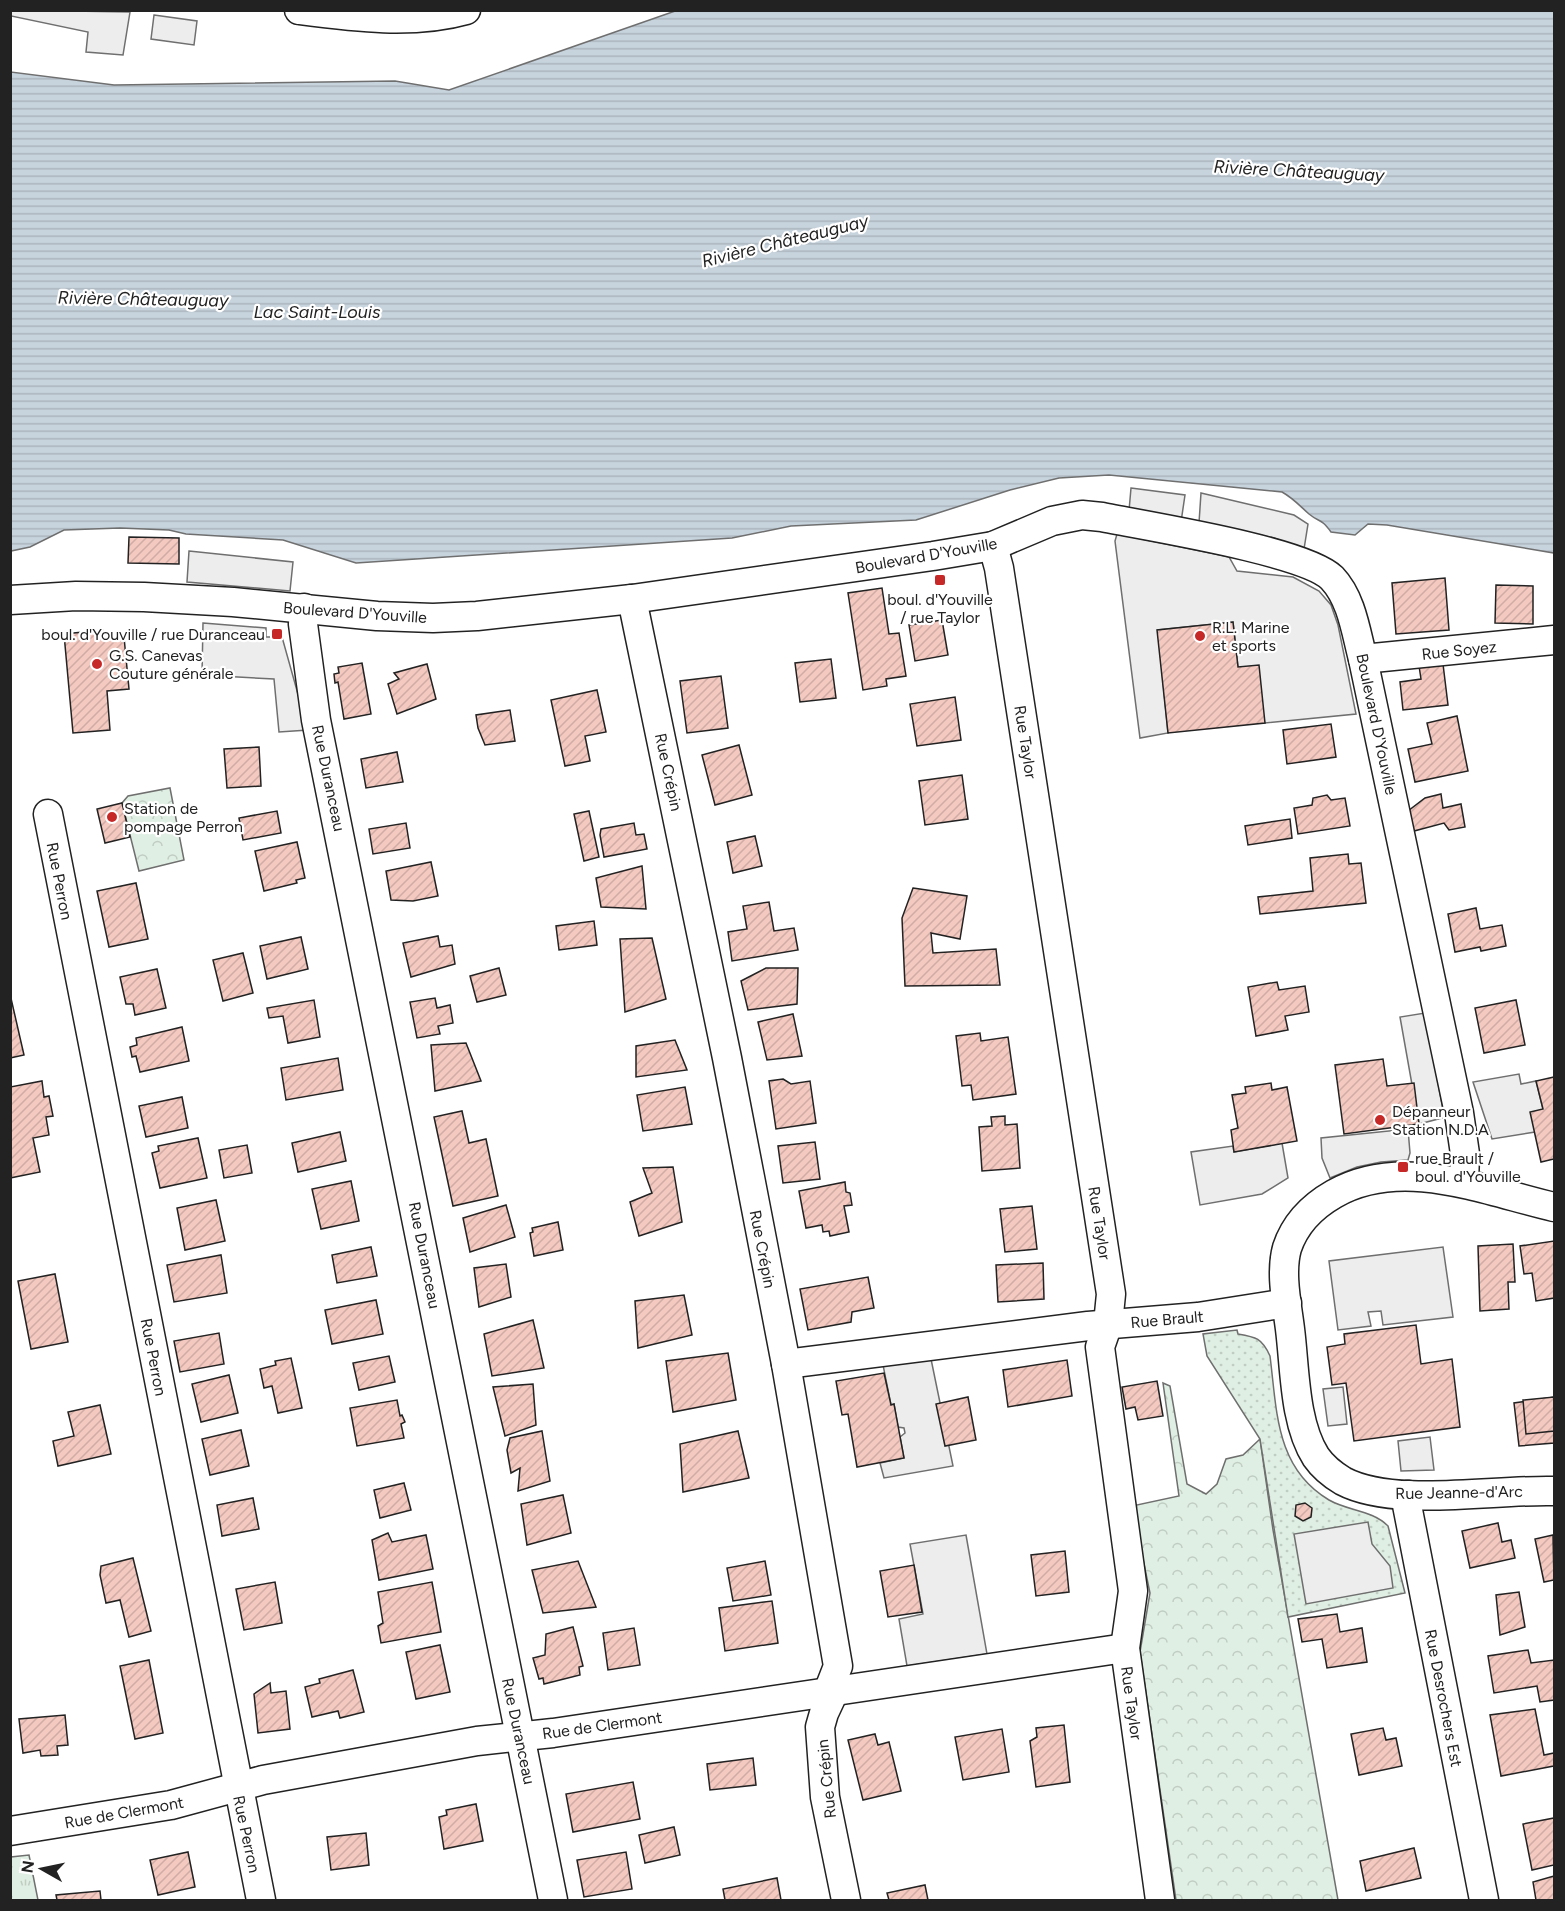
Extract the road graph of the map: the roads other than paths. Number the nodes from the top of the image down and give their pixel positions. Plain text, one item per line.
1 (299, 10) edge
2 (449, 13) edge
3 (993, 546) junction
4 (632, 598) junction
5 (10, 600) edge
6 (304, 608) junction
7 (1554, 640) edge
8 (1364, 659) junction
9 (48, 814) dead end
10 (1464, 1183) junction
11 (1554, 1207) edge
12 (1287, 1303) junction
13 (1108, 1324) junction
14 (786, 1364) junction
15 (1554, 1491) edge
16 (1408, 1494) junction
17 (1125, 1648) junction
18 (831, 1691) junction
19 (520, 1737) junction
20 (238, 1787) junction
21 (10, 1831) edge
22 (261, 1900) edge
23 (553, 1900) edge
24 (846, 1900) edge
25 (1160, 1900) edge
26 (1484, 1900) edge

1 - 2 street
3 - 4 street, Boulevard D'Youville
3 - 8 street, Boulevard D'Youville
3 - 13 street, Rue Taylor
4 - 6 street, Boulevard D'Youville
4 - 14 street, Rue Crépin
5 - 6 street, Boulevard D'Youville
6 - 19 street, Rue Duranceau
7 - 8 street, Rue Soyez
8 - 10 street, Boulevard D'Youville
9 - 20 street, Rue Perron
10 - 11 street
10 - 12 street
12 - 13 street, Rue Brault
12 - 16 street, Rue Jeanne-d'Arc
13 - 14 street, Rue Brault
13 - 17 street, Rue Taylor
14 - 18 street, Rue Crépin
15 - 16 street, Rue Jeanne-d'Arc
16 - 26 street, Rue Desrochers Est
17 - 18 street, Rue de Clermont
17 - 25 street, Rue Taylor
18 - 19 street, Rue de Clermont
18 - 24 street, Rue Crépin
19 - 20 street, Rue de Clermont
19 - 23 street, Rue Duranceau
20 - 21 street, Rue de Clermont
20 - 22 street, Rue Perron

